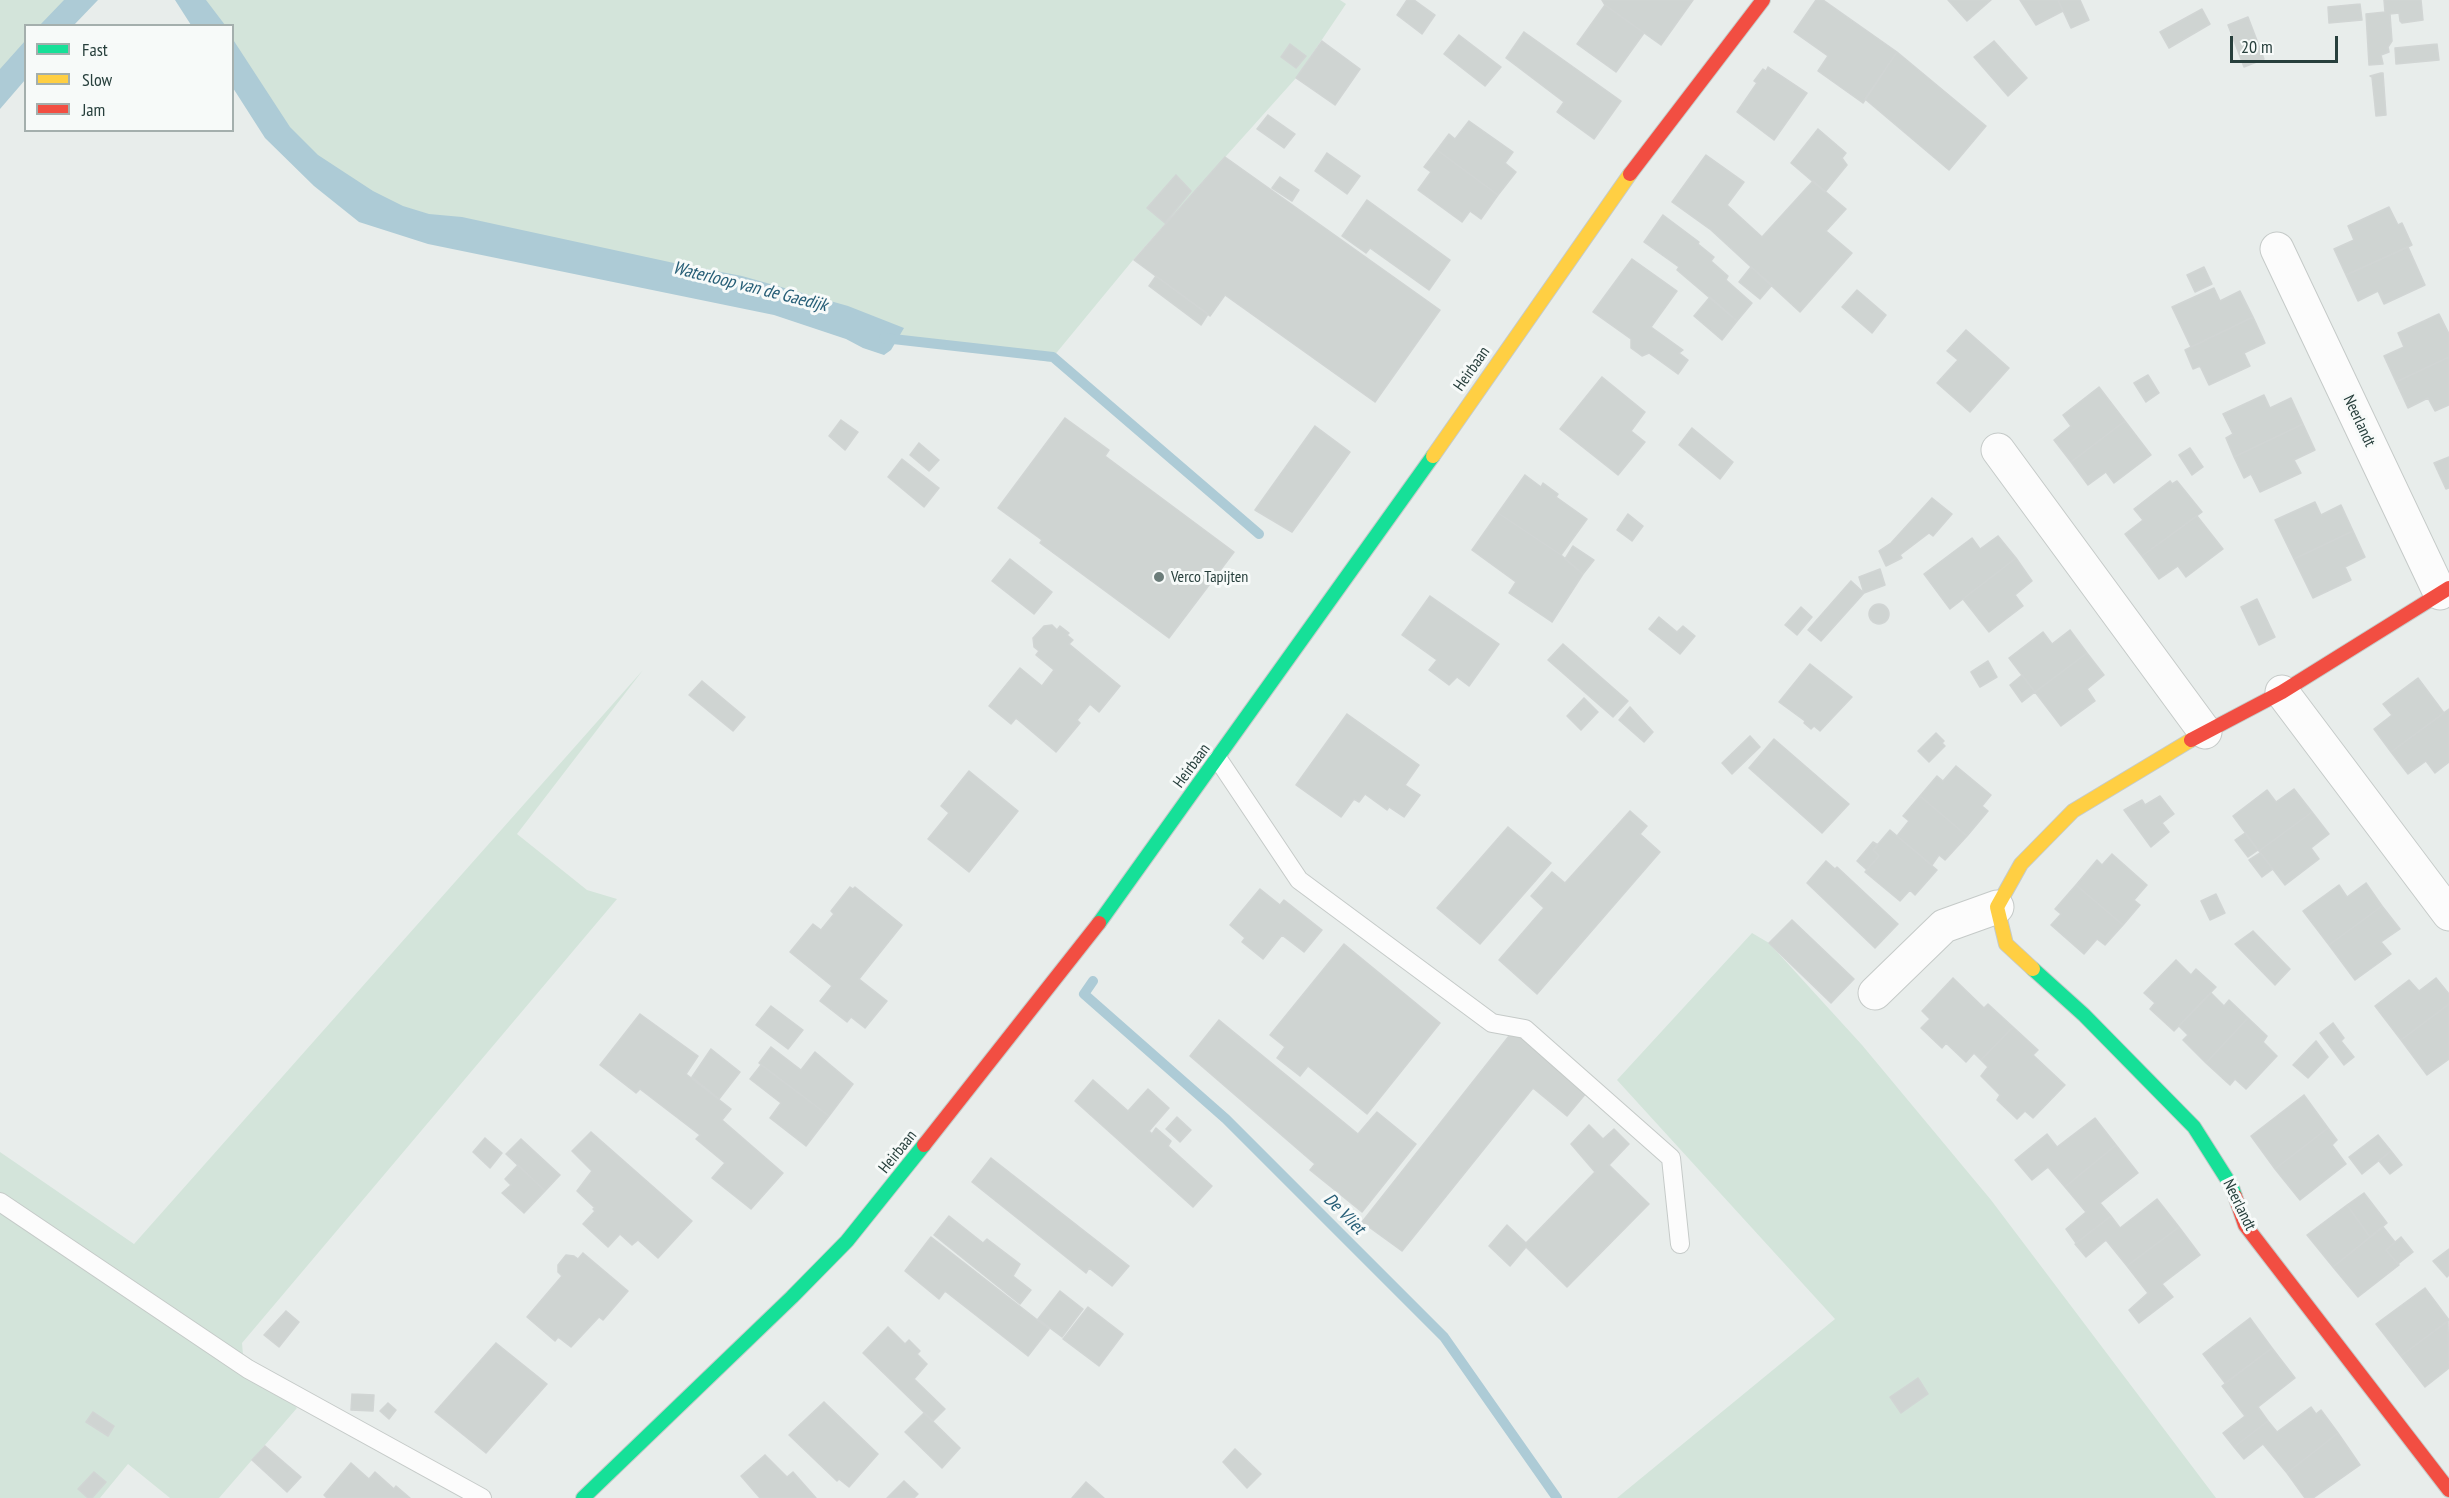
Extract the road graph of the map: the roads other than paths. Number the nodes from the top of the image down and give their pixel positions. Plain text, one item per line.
1 (1763, 0) edge
2 (2277, 249) dead end
3 (1998, 450) dead end
4 (2445, 590) edge
5 (2282, 692) junction
6 (2205, 732) junction
7 (1218, 759) junction
8 (1997, 907) junction
9 (2449, 914) edge
10 (1875, 993) dead end
11 (0, 1202) edge
12 (1680, 1244) dead end
13 (2449, 1490) edge
14 (482, 1498) edge
15 (583, 1498) edge

1 - 7 main road, Heirbaan
2 - 4 street, Neerlandt
3 - 6 street
4 - 5 main road, Neerlandt
5 - 6 main road, Neerlandt
5 - 9 street
6 - 8 main road, Neerlandt
7 - 12 lane
7 - 15 main road, Heirbaan
8 - 10 street
8 - 13 main road, Neerlandt
11 - 14 lane

